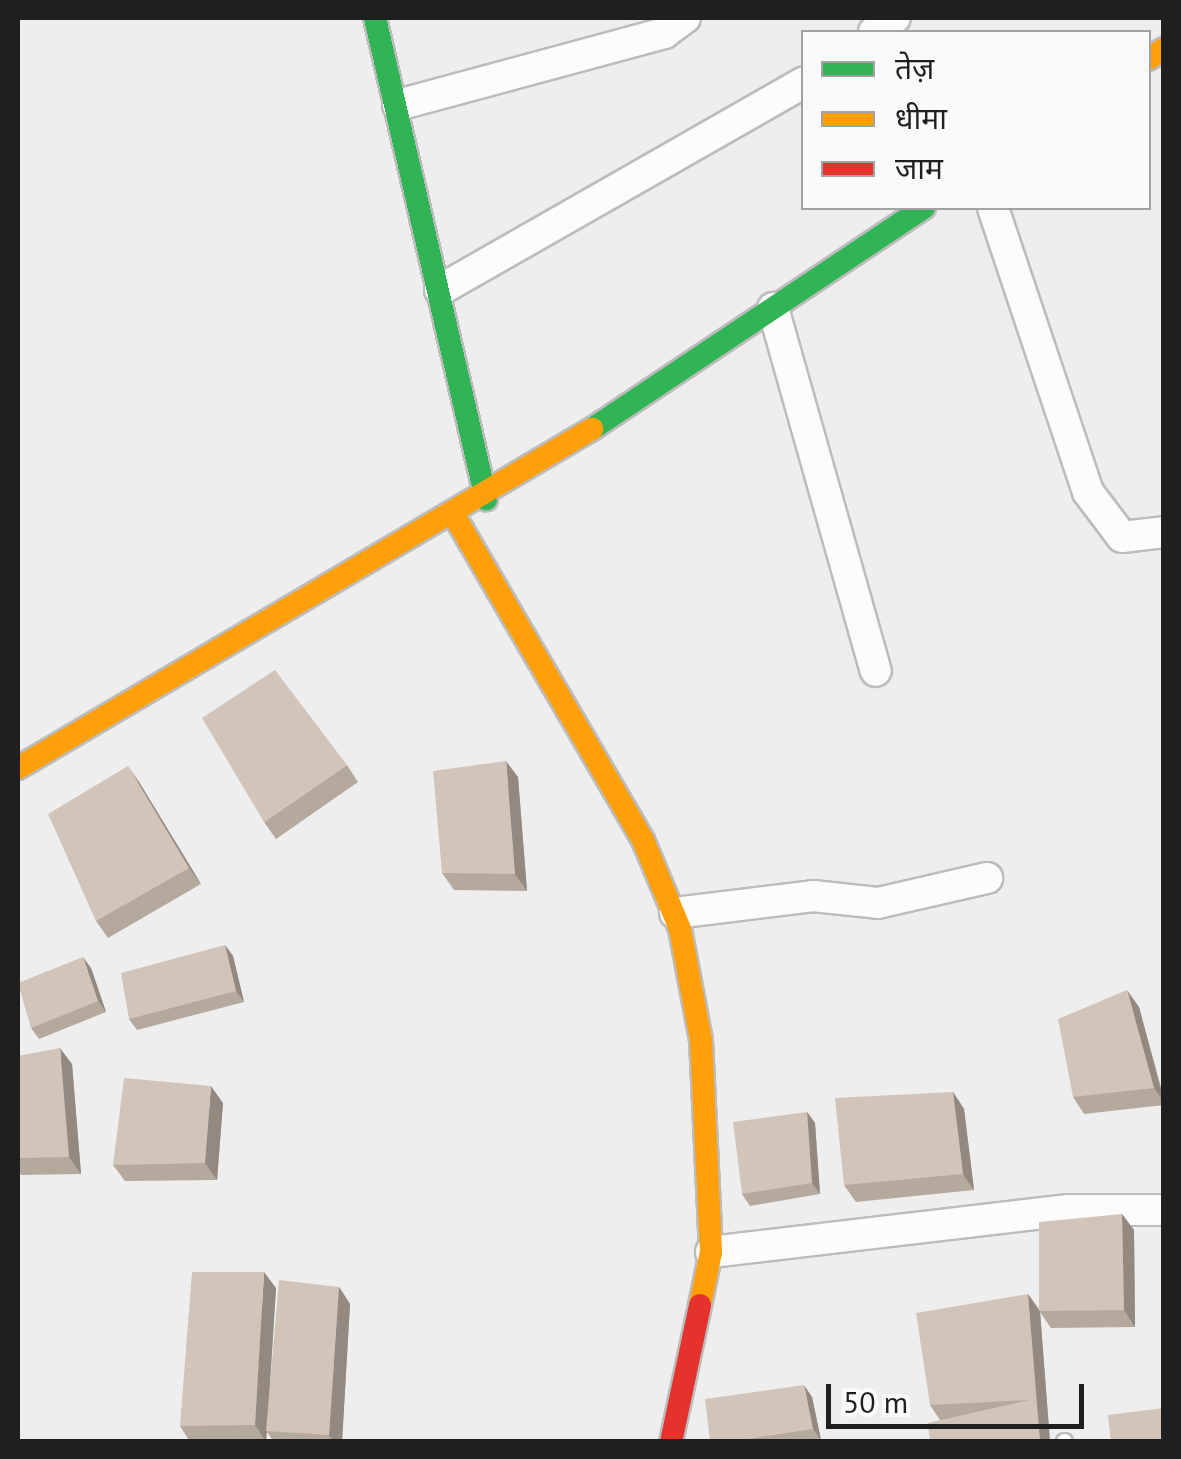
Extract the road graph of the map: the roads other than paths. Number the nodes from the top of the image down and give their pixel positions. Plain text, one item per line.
1 (375, 18) edge
2 (670, 23) edge
3 (801, 84) edge
4 (398, 106) junction
5 (921, 210) edge
6 (994, 210) edge
7 (440, 290) junction
8 (773, 308) junction
9 (486, 499) junction
10 (455, 517) junction
11 (1164, 532) edge
12 (876, 671) dead end
13 (18, 768) edge
14 (987, 878) dead end
15 (675, 913) junction
16 (1164, 1210) edge
17 (710, 1252) junction
18 (671, 1442) edge

1 - 4 street
2 - 4 street
3 - 7 street
4 - 7 street
5 - 8 street
6 - 11 street
7 - 9 street
8 - 9 street
8 - 12 street
9 - 10 street
10 - 13 street
10 - 15 street
14 - 15 street
15 - 17 street
16 - 17 street
17 - 18 street

